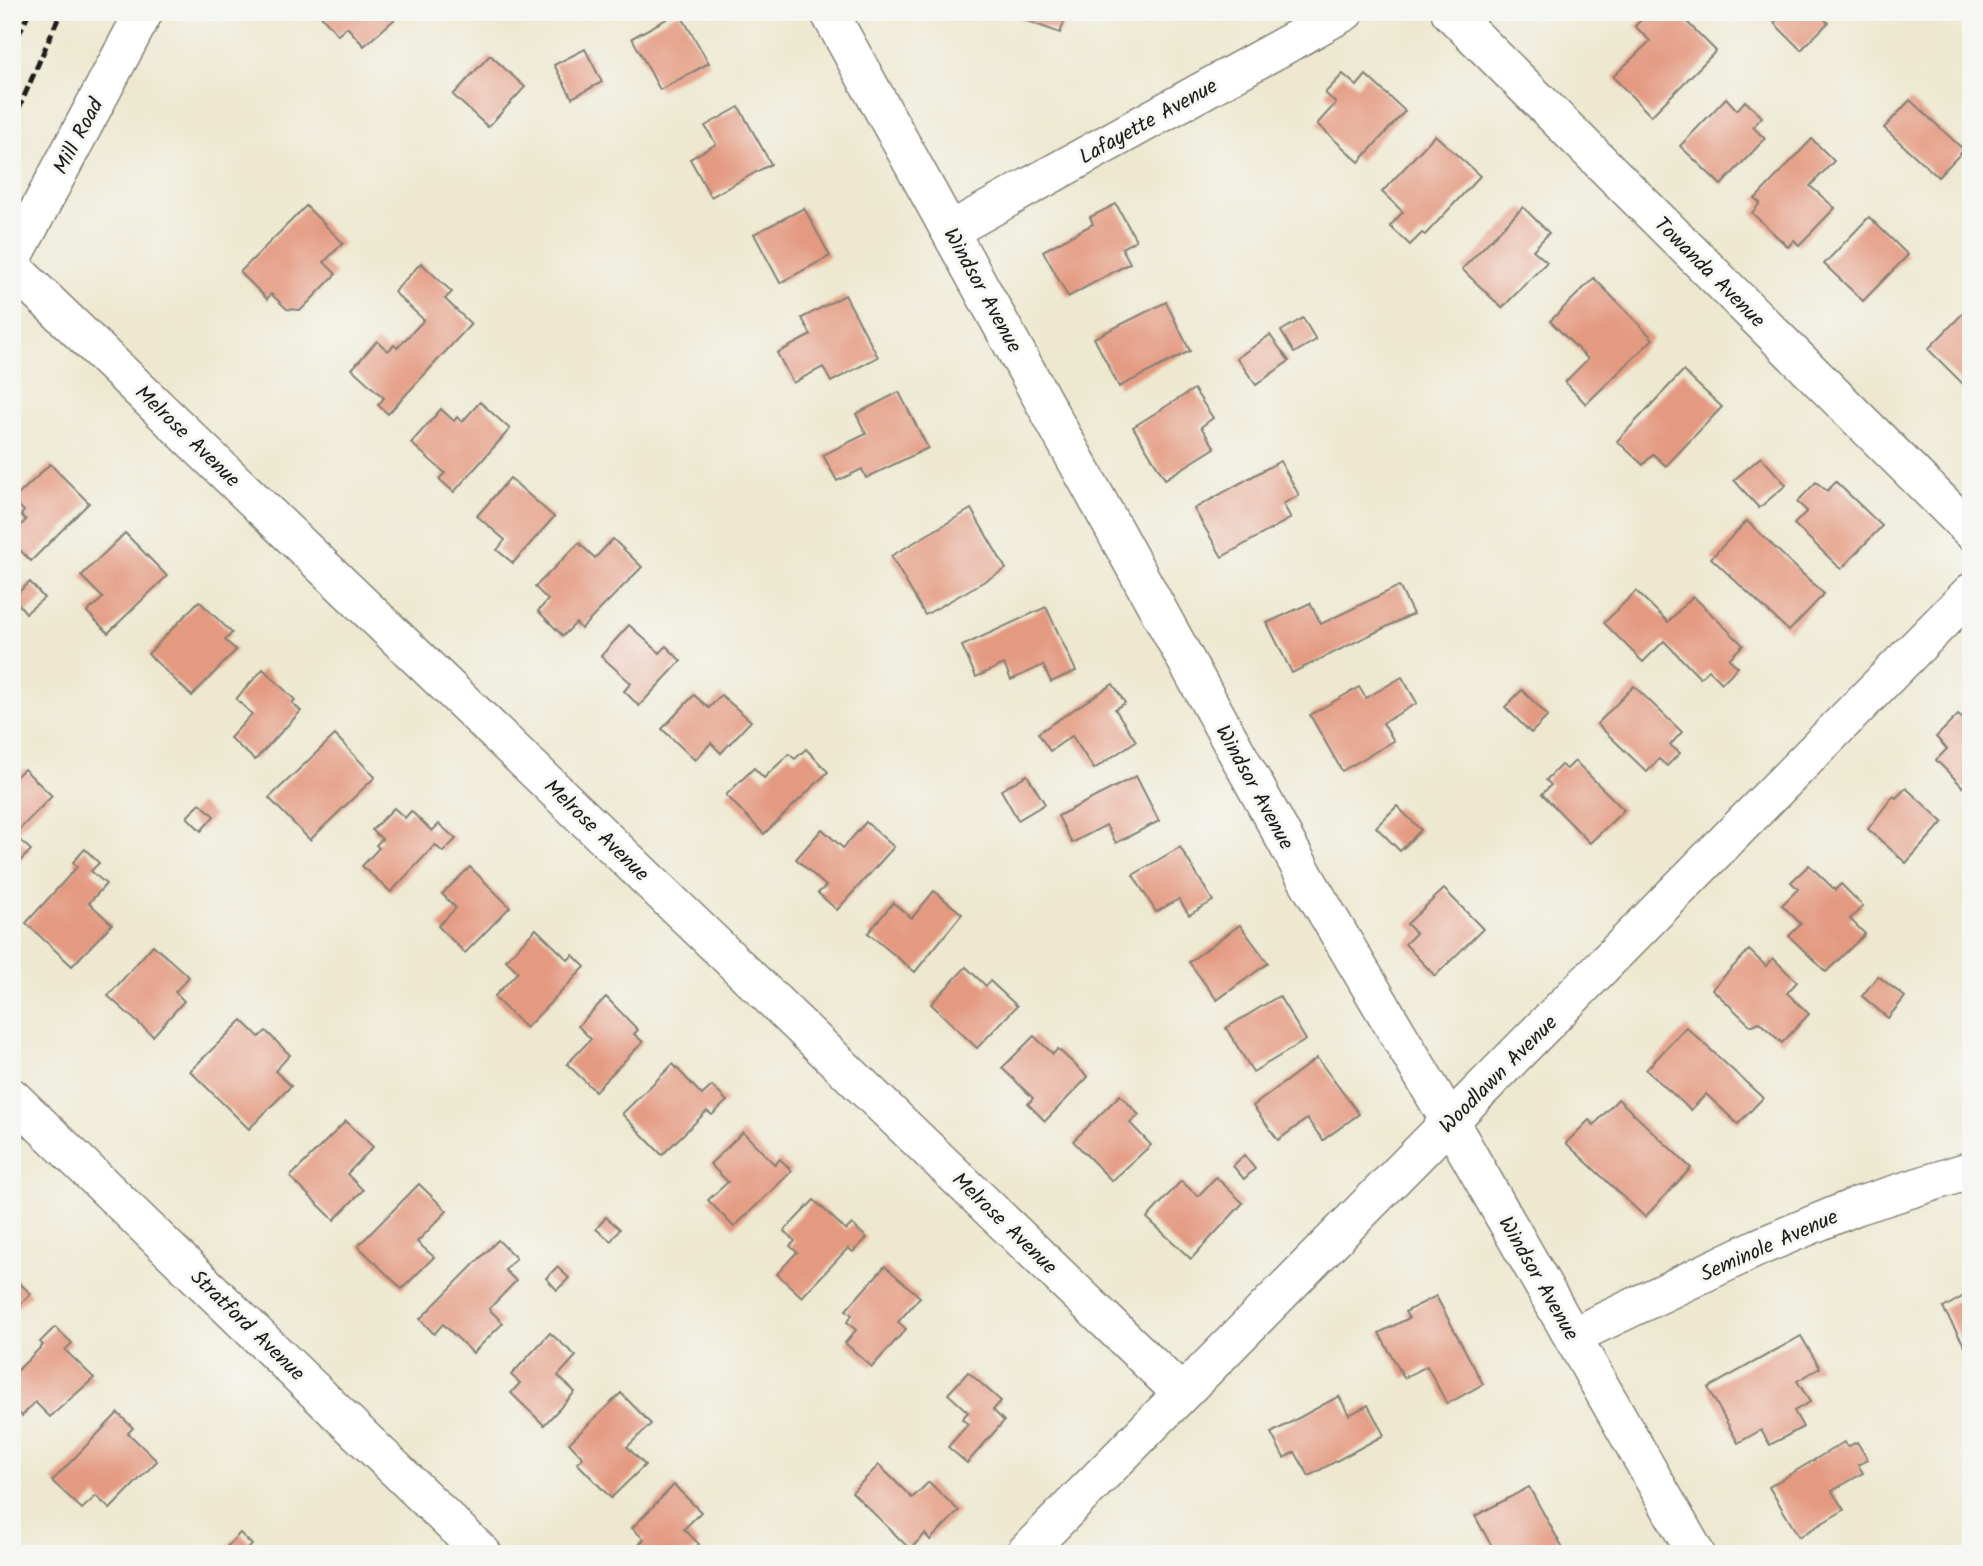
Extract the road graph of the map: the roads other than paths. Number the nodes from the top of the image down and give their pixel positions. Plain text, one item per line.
1 (144, 12) edge
2 (829, 12) edge
3 (1345, 12) edge
4 (1450, 12) edge
5 (951, 230) junction
6 (12, 260) edge
7 (12, 267) edge
8 (1971, 531) edge
9 (1971, 592) edge
10 (12, 1097) edge
11 (1450, 1122) junction
12 (1971, 1170) edge
13 (1573, 1336) junction
14 (1181, 1393) junction
15 (483, 1554) edge
16 (1024, 1554) edge
17 (1696, 1554) edge

1 - 6 street, Mill Road
2 - 5 street, Windsor Avenue
3 - 5 street, Lafayette Avenue
4 - 8 street, Towanda Avenue
5 - 11 street, Windsor Avenue
7 - 14 street, Melrose Avenue
9 - 11 street, Woodlawn Avenue
10 - 15 street, Stratford Avenue
11 - 13 street, Windsor Avenue
11 - 14 street, Woodlawn Avenue
12 - 13 street, Seminole Avenue
13 - 17 street, Windsor Avenue
14 - 16 street, Woodlawn Avenue

